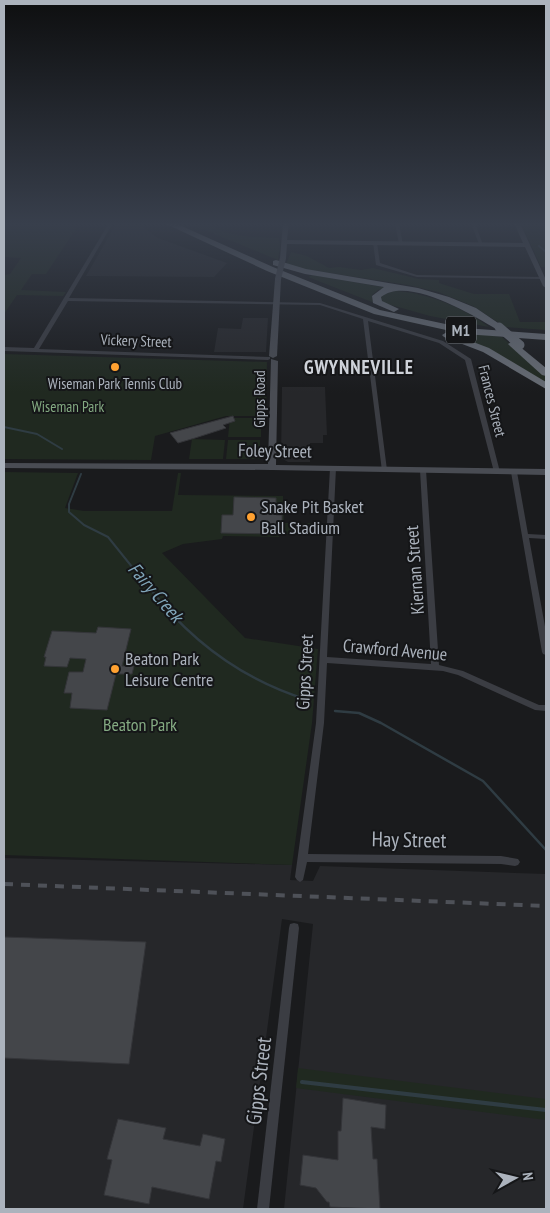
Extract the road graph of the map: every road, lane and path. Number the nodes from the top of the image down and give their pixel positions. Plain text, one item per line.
1 (77, 280) edge
2 (278, 280) edge
3 (298, 280) edge
4 (309, 280) edge
5 (359, 280) edge
6 (66, 299) junction
7 (276, 304) junction
8 (378, 312) junction
9 (365, 318) junction
10 (497, 329) junction
11 (546, 336) edge
12 (517, 345) junction
13 (4, 349) edge
14 (36, 350) junction
15 (271, 358) junction
16 (546, 368) edge
17 (546, 373) edge
18 (546, 386) edge
19 (4, 466) edge
20 (272, 467) junction
21 (333, 468) junction
22 (384, 470) junction
23 (424, 470) junction
24 (497, 472) junction
25 (514, 472) junction
26 (546, 472) edge
27 (525, 536) junction
28 (546, 537) edge
29 (546, 652) edge
30 (324, 660) junction
31 (436, 667) junction
32 (546, 708) edge
33 (302, 858) junction
34 (515, 862) dead end
35 (300, 877) dead end
36 (294, 928) dead end
37 (263, 1209) edge

1 - 6 street
2 - 7 main road, Gipps Road, bridge
3 - 8 highway, M1
4 - 10 highway, M1
5 - 10 highway
6 - 7 street, Frances Street
6 - 14 street
7 - 9 street, Frances Street
7 - 15 main road, Gipps Road
8 - 11 highway, M1
8 - 18 highway
9 - 22 street
9 - 24 street, Frances Street
10 - 10 highway
10 - 11 highway, M1
10 - 12 highway, bridge
12 - 16 highway
12 - 17 highway
13 - 14 street, Vickery Street
14 - 15 street, Vickery Street
15 - 20 main road, Gipps Road
19 - 20 main road, Foley Street
20 - 21 main road, Foley Street
21 - 22 main road, Foley Street
21 - 30 street, Gipps Street
22 - 23 main road, Foley Street
23 - 24 main road, Foley Street
23 - 31 street, Kiernan Street
24 - 25 main road, Foley Street
25 - 26 main road, Foley Street
25 - 27 street
27 - 28 street
27 - 29 street
30 - 31 street, Crawford Avenue
30 - 33 street, Gipps Street
31 - 32 street, Crawford Avenue
33 - 34 street, Hay Street
33 - 35 street, Gipps Street
36 - 37 street, Gipps Street

